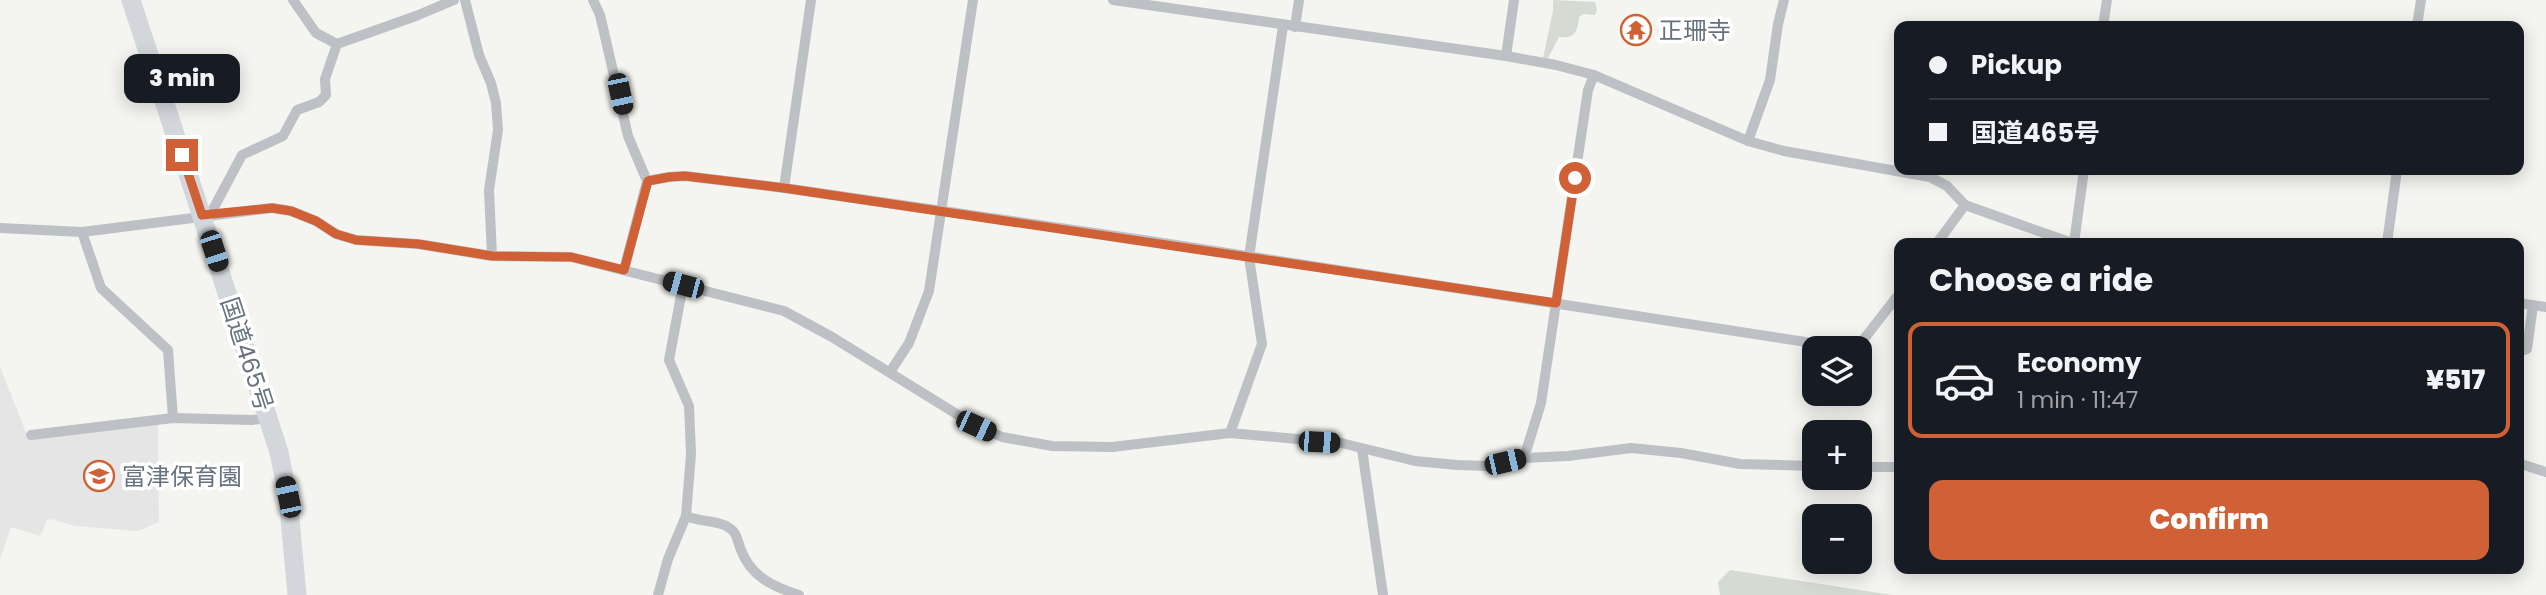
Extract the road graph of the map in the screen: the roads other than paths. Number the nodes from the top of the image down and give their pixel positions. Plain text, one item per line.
1 (131, 0) edge
2 (293, 0) edge
3 (454, 0) edge
4 (465, 0) edge
5 (593, 0) edge
6 (811, 0) edge
7 (973, 0) edge
8 (1113, 0) edge
9 (1299, 0) edge
10 (1514, 0) edge
11 (1784, 0) edge
12 (2107, 0) edge
13 (2421, 0) edge
14 (2104, 21) edge
15 (2418, 21) edge
16 (1289, 27) junction
17 (337, 44) junction
18 (1506, 56) junction
19 (1594, 75) junction
20 (1748, 141) junction
21 (1894, 171) edge
22 (1919, 175) edge
23 (2083, 175) edge
24 (2397, 175) edge
25 (648, 181) junction
26 (784, 188) junction
27 (1965, 205) junction
28 (942, 211) junction
29 (206, 215) junction
30 (0, 228) edge
31 (82, 232) junction
32 (1941, 238) edge
33 (2059, 238) edge
34 (2074, 238) edge
35 (2388, 238) edge
36 (492, 256) junction
37 (1249, 257) junction
38 (624, 270) junction
39 (683, 285) junction
40 (1894, 300) edge
41 (1556, 303) junction
42 (2524, 304) edge
43 (2533, 306) junction
44 (2546, 307) edge
45 (2524, 350) edge
46 (890, 372) junction
47 (173, 418) junction
48 (268, 418) junction
49 (1230, 433) junction
50 (31, 435) dead end
51 (1362, 449) junction
52 (1524, 458) junction
53 (2524, 465) edge
54 (1802, 466) edge
55 (1872, 467) edge
56 (1894, 467) edge
57 (2546, 471) edge
58 (687, 516) junction
59 (783, 592) edge
60 (297, 595) edge
61 (658, 595) edge
62 (799, 595) edge
63 (1383, 595) edge

1 - 29 highway, 国道465号
2 - 17 street
3 - 17 street
4 - 36 street
5 - 25 street
6 - 26 street
7 - 28 street
8 - 16 street
9 - 16 street
10 - 18 street
11 - 20 street
12 - 14 street
13 - 15 street
16 - 18 street
16 - 37 street
17 - 29 street
18 - 19 street
19 - 20 street
19 - 41 street
20 - 21 street
22 - 27 street
23 - 34 street
24 - 35 street
25 - 26 street
25 - 38 street
26 - 28 street
27 - 32 street
27 - 33 street
28 - 37 street
28 - 46 street
29 - 31 street
29 - 36 street
29 - 48 highway, 国道465号
30 - 31 street
31 - 47 street
36 - 38 street
37 - 41 street
37 - 49 street
38 - 39 street
39 - 46 street
39 - 58 street
40 - 41 street
41 - 52 street
42 - 43 street
43 - 44 street
43 - 45 street
46 - 49 street
47 - 48 street
47 - 50 street
48 - 60 highway, 国道465号
49 - 51 street
51 - 52 street
51 - 63 street
52 - 54 street
53 - 57 street
55 - 56 street
58 - 59 street
58 - 61 street
59 - 62 street

